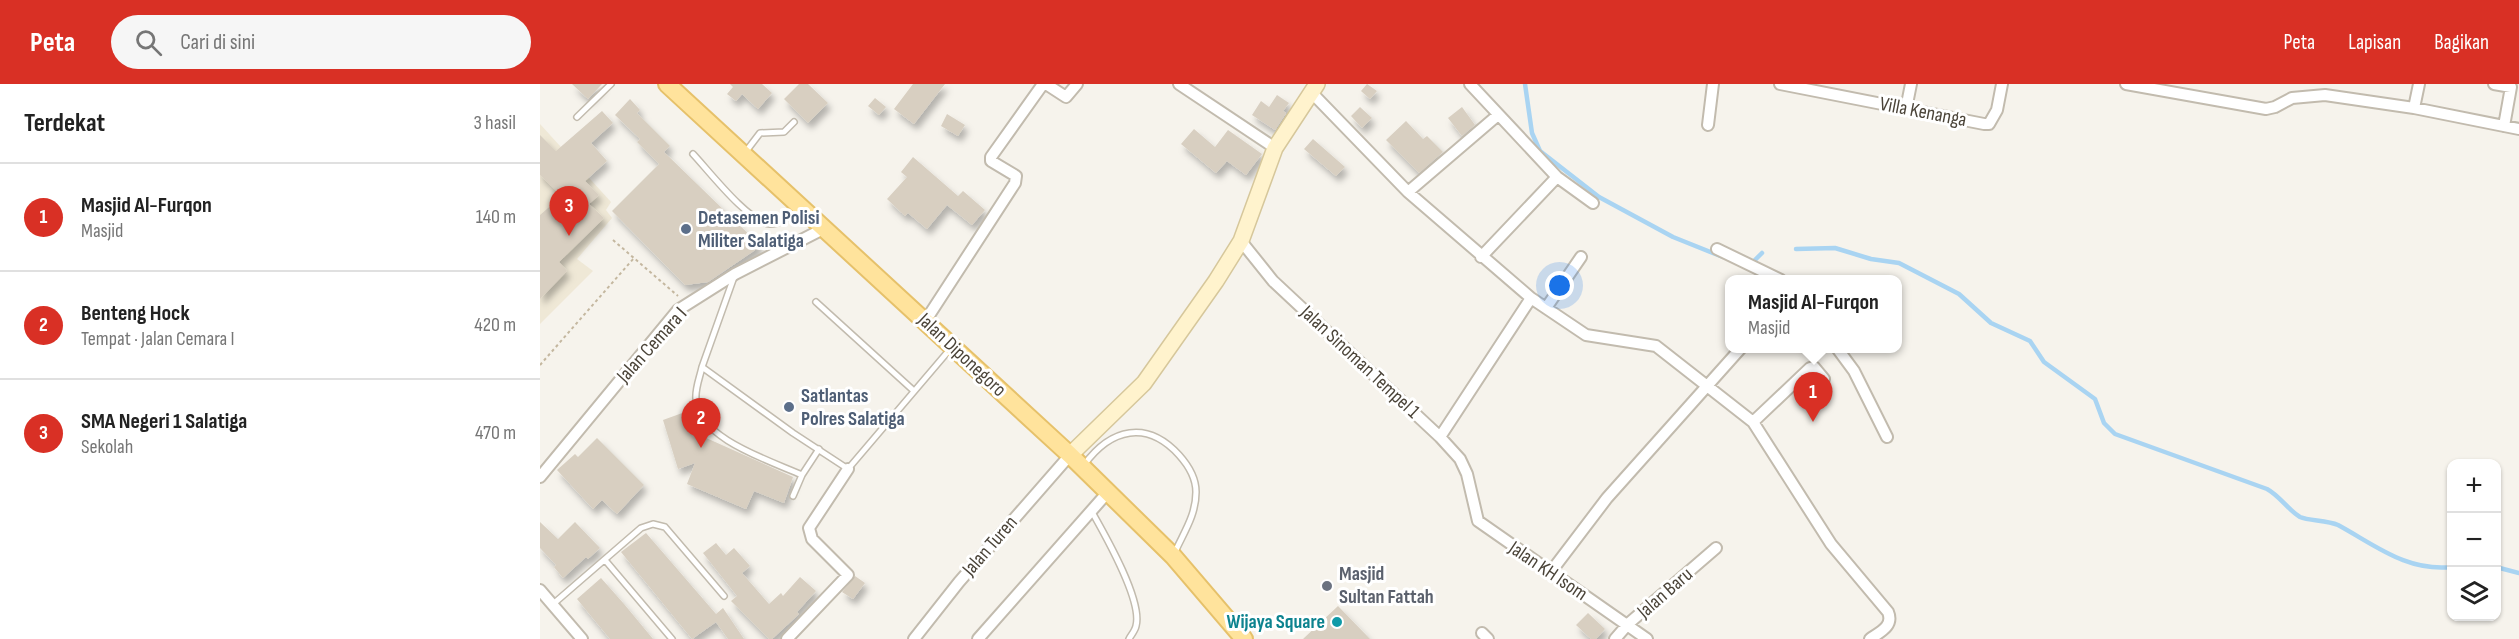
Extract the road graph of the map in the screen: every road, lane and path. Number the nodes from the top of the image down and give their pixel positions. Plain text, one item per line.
1 (611, 84) edge
2 (667, 84) edge
3 (1045, 84) edge
4 (1077, 84) edge
5 (1179, 84) edge
6 (1470, 84) edge
7 (1713, 84) edge
8 (1780, 84) edge
9 (1911, 84) edge
10 (2002, 84) edge
11 (2127, 84) edge
12 (2419, 84) edge
13 (2494, 84) edge
14 (1814, 87) edge
15 (2515, 88) edge
16 (1315, 89) edge
17 (2414, 108) junction
18 (1906, 110) junction
19 (1498, 115) junction
20 (577, 117) dead end
21 (794, 122) dead end
22 (1708, 125) dead end
23 (2504, 126) junction
24 (2519, 129) edge
25 (1275, 148) junction
26 (693, 154) dead end
27 (743, 155) junction
28 (1557, 177) junction
29 (1408, 192) junction
30 (1593, 203) dead end
31 (801, 208) junction
32 (824, 229) junction
33 (612, 240) dead end
34 (1241, 241) junction
35 (1718, 249) dead end
36 (1481, 257) junction
37 (634, 258) junction
38 (1581, 258) dead end
39 (735, 274) junction
40 (1772, 275) edge
41 (1532, 298) junction
42 (816, 302) dead end
43 (687, 304) junction
44 (1546, 308) junction
45 (926, 320) junction
46 (952, 347) junction
47 (1737, 353) edge
48 (1841, 353) edge
49 (540, 365) edge
50 (702, 367) junction
51 (1824, 379) dead end
52 (1707, 387) junction
53 (914, 392) junction
54 (1753, 422) junction
55 (1440, 437) junction
56 (1887, 437) dead end
57 (819, 449) junction
58 (1070, 455) junction
59 (1082, 467) junction
60 (848, 469) junction
61 (802, 475) junction
62 (540, 477) edge
63 (1471, 489) joint
64 (1108, 492) junction
65 (793, 496) dead end
66 (1091, 510) junction
67 (1716, 548) dead end
68 (1173, 556) junction
69 (605, 560) junction
70 (1550, 573) junction
71 (540, 590) edge
72 (724, 596) dead end
73 (552, 605) junction
74 (1628, 624) junction
75 (582, 639) edge
76 (672, 639) edge
77 (787, 639) edge
78 (914, 639) edge
79 (978, 639) edge
80 (1129, 639) edge
81 (1244, 639) edge
82 (1615, 639) edge
83 (1647, 639) edge
84 (1870, 639) edge

1 - 20 lane
2 - 27 main road, Jalan Diponegoro
3 - 4 street
3 - 45 street
5 - 25 street
6 - 19 street
7 - 22 street
8 - 14 street, Villa Kenanga
9 - 18 street
10 - 18 street, Villa Kenanga
11 - 17 street
12 - 17 street
13 - 15 street
14 - 18 street, Villa Kenanga
15 - 23 street
16 - 25 street
16 - 29 street
17 - 23 street
19 - 28 street
19 - 29 street
21 - 27 lane
23 - 24 street
25 - 34 street
26 - 31 lane
27 - 31 main road, Jalan Diponegoro
28 - 30 street
28 - 36 street
29 - 36 street
31 - 32 main road, Jalan Diponegoro
32 - 39 street, Jalan Cemara I
32 - 45 main road, Jalan Diponegoro
33 - 37 path
34 - 55 street, Jalan Sinoman Tempel 1
34 - 58 street
35 - 40 street
36 - 41 street
37 - 43 path
37 - 49 path
38 - 44 street
39 - 43 street, Jalan Cemara I
39 - 50 lane
41 - 44 street
41 - 55 street
42 - 53 lane
43 - 62 street, Jalan Cemara I
44 - 52 street
45 - 46 main road, Jalan Diponegoro
46 - 53 lane
46 - 58 main road, Jalan Diponegoro
47 - 52 street
48 - 56 street
50 - 57 lane
50 - 61 lane
51 - 54 street
52 - 54 street
52 - 70 street
53 - 60 lane
54 - 84 street
55 - 63 street, Jalan Sinoman Tempel 1
57 - 60 lane
57 - 61 lane
58 - 59 main road, Jalan Diponegoro
58 - 78 street, Jalan Turen
59 - 64 main road, Jalan Diponegoro
59 - 68 lane
60 - 77 street
61 - 65 lane
63 - 70 street, Jalan KH Isom
64 - 66 street
64 - 68 main road, Jalan Diponegoro
66 - 79 street
66 - 80 lane
67 - 74 street, Jalan Baru
68 - 81 main road, Jalan Diponegoro
69 - 72 lane
69 - 73 lane
69 - 76 lane
70 - 74 street, Jalan KH Isom
71 - 73 street
73 - 75 street
74 - 82 street, Jalan Baru
74 - 83 street, Jalan KH Isom

